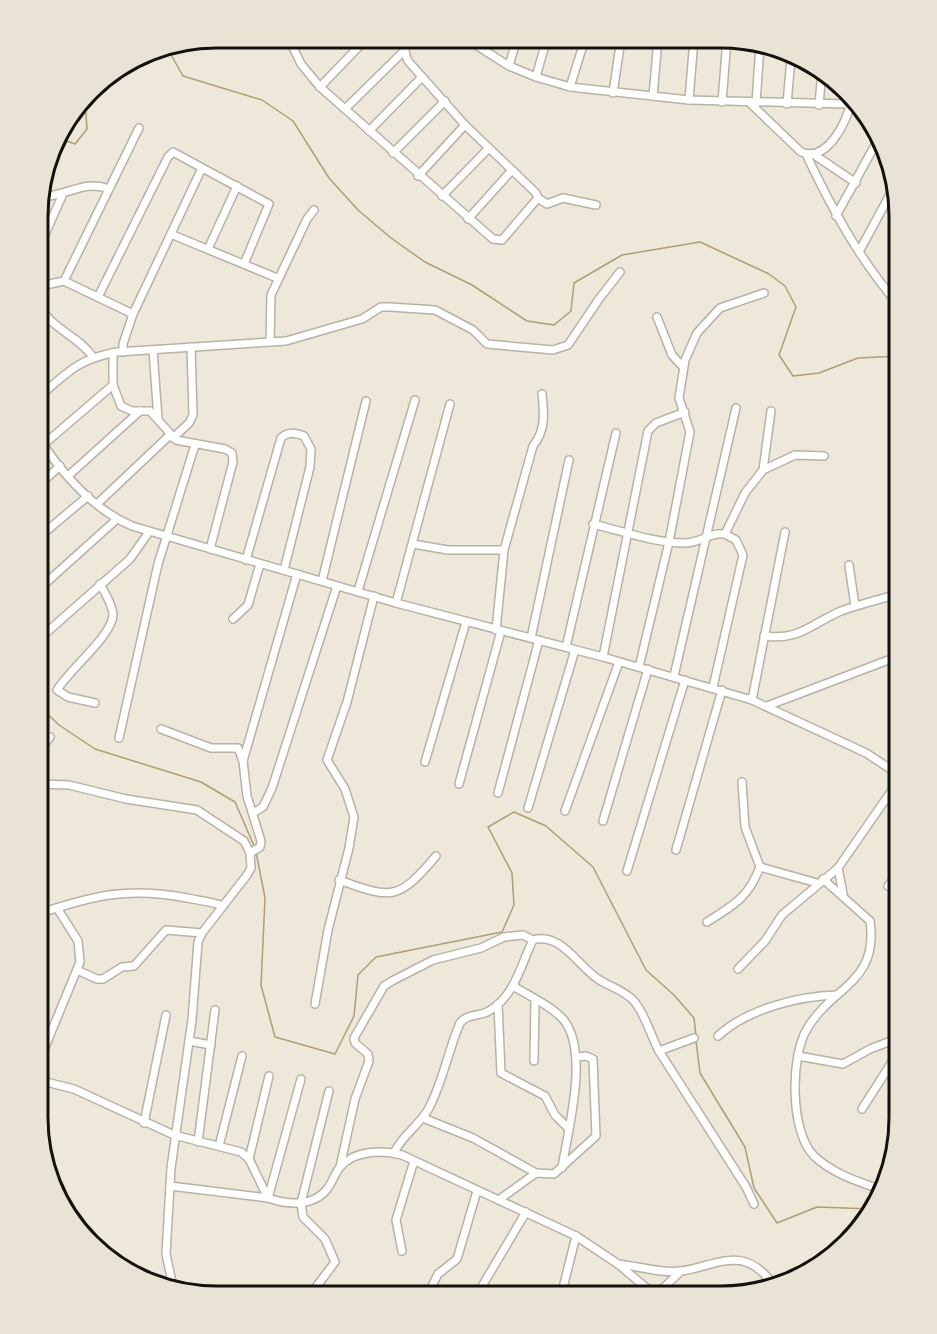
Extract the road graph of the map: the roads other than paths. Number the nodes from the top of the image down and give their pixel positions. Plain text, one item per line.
1 (293, 48) edge
2 (357, 48) edge
3 (404, 48) edge
4 (479, 48) edge
5 (514, 48) edge
6 (544, 48) edge
7 (582, 48) edge
8 (620, 48) edge
9 (657, 48) edge
10 (693, 48) edge
11 (726, 48) edge
12 (404, 51) junction
13 (759, 53) edge
14 (790, 64) edge
15 (509, 66) junction
16 (422, 77) junction
17 (536, 77) junction
18 (821, 82) edge
19 (320, 87) junction
20 (570, 87) junction
21 (613, 93) junction
22 (653, 96) junction
23 (688, 100) junction
24 (445, 101) junction
25 (722, 102) junction
26 (753, 103) junction
27 (787, 104) junction
28 (846, 104) edge
29 (819, 105) junction
30 (849, 108) edge
31 (345, 109) junction
32 (465, 125) junction
33 (139, 128) dead end
34 (369, 131) junction
35 (874, 147) edge
36 (488, 149) junction
37 (393, 153) junction
38 (809, 154) junction
39 (202, 168) junction
40 (512, 170) junction
41 (418, 176) junction
42 (856, 183) junction
43 (237, 186) junction
44 (109, 189) junction
45 (62, 196) junction
46 (442, 196) junction
47 (49, 197) edge
48 (538, 198) junction
49 (888, 198) edge
50 (596, 205) dead end
51 (314, 210) dead end
52 (836, 216) junction
53 (468, 219) junction
54 (48, 228) edge
55 (173, 235) junction
56 (208, 249) junction
57 (860, 250) junction
58 (244, 264) junction
59 (620, 272) dead end
60 (277, 278) junction
61 (64, 281) junction
62 (48, 287) edge
63 (764, 293) dead end
64 (889, 293) edge
65 (98, 297) junction
66 (133, 314) junction
67 (657, 317) dead end
68 (48, 318) edge
69 (270, 342) junction
70 (191, 347) junction
71 (153, 350) junction
72 (123, 352) junction
73 (113, 353) junction
74 (93, 357) junction
75 (683, 367) junction
76 (113, 385) junction
77 (48, 389) edge
78 (542, 394) dead end
79 (416, 400) dead end
80 (366, 401) dead end
81 (450, 404) dead end
82 (736, 408) dead end
83 (140, 411) junction
84 (771, 411) dead end
85 (685, 412) junction
86 (158, 421) junction
87 (615, 433) dead end
88 (48, 436) edge
89 (171, 436) junction
90 (195, 445) junction
91 (48, 451) edge
92 (824, 456) dead end
93 (568, 460) dead end
94 (60, 466) junction
95 (763, 470) junction
96 (68, 476) junction
97 (48, 477) edge
98 (88, 496) junction
99 (97, 504) junction
100 (117, 519) junction
101 (592, 524) junction
102 (48, 530) edge
103 (149, 532) junction
104 (785, 532) dead end
105 (630, 533) junction
106 (725, 534) junction
107 (708, 535) junction
108 (167, 537) junction
109 (669, 542) junction
110 (413, 544) junction
111 (210, 549) junction
112 (504, 550) junction
113 (246, 560) junction
114 (260, 564) junction
115 (849, 565) dead end
116 (284, 570) junction
117 (297, 574) junction
118 (48, 581) edge
119 (322, 581) junction
120 (100, 584) junction
121 (337, 585) junction
122 (358, 591) junction
123 (374, 596) junction
124 (889, 597) edge
125 (396, 603) junction
126 (855, 606) junction
127 (233, 619) dead end
128 (466, 622) junction
129 (499, 630) junction
130 (48, 631) edge
131 (764, 636) junction
132 (531, 638) junction
133 (539, 640) junction
134 (566, 647) junction
135 (575, 650) junction
136 (603, 657) junction
137 (889, 660) edge
138 (619, 662) junction
139 (639, 667) junction
140 (648, 669) junction
141 (674, 676) junction
142 (685, 680) junction
143 (713, 687) junction
144 (722, 690) junction
145 (752, 700) junction
146 (94, 703) dead end
147 (767, 706) junction
148 (161, 729) dead end
149 (50, 737) dead end
150 (119, 738) dead end
151 (48, 740) edge
152 (243, 761) junction
153 (426, 762) dead end
154 (889, 768) edge
155 (742, 782) dead end
156 (459, 784) dead end
157 (48, 785) edge
158 (498, 793) dead end
159 (889, 794) edge
160 (528, 808) dead end
161 (566, 811) dead end
162 (253, 813) junction
163 (603, 821) dead end
164 (676, 850) dead end
165 (250, 853) junction
166 (436, 856) dead end
167 (760, 867) junction
168 (838, 868) junction
169 (627, 871) dead end
170 (339, 880) junction
171 (820, 881) junction
172 (843, 894) junction
173 (223, 906) junction
174 (57, 908) junction
175 (48, 911) edge
176 (707, 922) dead end
177 (202, 933) junction
178 (533, 940) junction
179 (738, 969) dead end
180 (77, 970) junction
181 (513, 986) junction
182 (837, 995) junction
183 (535, 1001) junction
184 (315, 1004) dead end
185 (498, 1004) junction
186 (215, 1010) dead end
187 (166, 1015) dead end
188 (718, 1036) dead end
189 (694, 1038) dead end
190 (48, 1040) edge
191 (189, 1041) junction
192 (889, 1042) edge
193 (211, 1045) junction
194 (659, 1051) junction
195 (242, 1056) dead end
196 (798, 1056) junction
197 (578, 1057) junction
198 (534, 1061) dead end
199 (889, 1067) edge
200 (269, 1076) dead end
201 (301, 1079) dead end
202 (48, 1082) edge
203 (329, 1091) dead end
204 (862, 1109) dead end
205 (423, 1118) junction
206 (144, 1123) junction
207 (567, 1127) junction
208 (174, 1135) junction
209 (198, 1142) junction
210 (219, 1146) junction
211 (394, 1153) junction
212 (249, 1159) junction
213 (414, 1161) junction
214 (340, 1167) junction
215 (562, 1167) junction
216 (536, 1173) junction
217 (170, 1186) junction
218 (874, 1187) edge
219 (477, 1191) junction
220 (268, 1198) junction
221 (500, 1199) junction
222 (301, 1203) junction
223 (753, 1204) dead end
224 (526, 1212) junction
225 (576, 1236) junction
226 (402, 1251) dead end
227 (618, 1264) junction
228 (681, 1271) junction
229 (171, 1279) edge
230 (769, 1279) edge
231 (317, 1286) edge
232 (431, 1286) edge
233 (482, 1286) edge
234 (564, 1286) edge
235 (643, 1286) edge
236 (665, 1286) edge

1 - 19 street
2 - 19 street
3 - 12 street
4 - 15 street
5 - 15 street
6 - 17 street
7 - 20 street
8 - 21 street
9 - 22 street
10 - 23 street
11 - 25 street
12 - 16 street
12 - 31 street
13 - 26 street
14 - 27 street
15 - 17 street
16 - 24 street
16 - 34 street
17 - 20 street
18 - 29 street
19 - 31 street
20 - 21 street
21 - 22 street
22 - 23 street
23 - 25 street
24 - 32 street
24 - 37 street
25 - 26 street
26 - 27 street
26 - 38 street
27 - 29 street
28 - 29 street
30 - 38 street
31 - 34 street
32 - 36 street
32 - 41 street
33 - 44 street
34 - 37 street
35 - 42 street
36 - 40 street
36 - 46 street
37 - 41 street
38 - 42 street
38 - 52 street
39 - 43 street
39 - 55 street
39 - 65 street
40 - 48 street
40 - 53 street
41 - 46 street
42 - 52 street
43 - 56 street
43 - 58 street
44 - 45 street
44 - 61 street
45 - 47 street
45 - 54 street
46 - 53 street
48 - 50 street
48 - 53 street
49 - 57 street
51 - 60 street
52 - 57 street
55 - 56 street
55 - 66 street
56 - 58 street
57 - 64 street
58 - 60 street
59 - 69 street
60 - 69 street
61 - 62 street
61 - 65 street
63 - 75 street
65 - 66 street
66 - 72 street
67 - 75 street
68 - 74 street
69 - 70 street
70 - 71 street
70 - 89 street
71 - 72 street
71 - 86 street
72 - 73 street
73 - 74 street
73 - 76 street
74 - 77 street
75 - 85 street
76 - 83 street
76 - 88 street
78 - 112 street
79 - 122 street
80 - 119 street
81 - 110 street
82 - 107 street
83 - 86 street
83 - 96 street
84 - 95 street
85 - 105 street
85 - 109 street
86 - 89 street
87 - 101 street
89 - 90 street
89 - 99 street
90 - 108 street
90 - 111 street
91 - 94 street
92 - 95 street
93 - 132 street
94 - 96 street
94 - 97 street
95 - 106 street
96 - 98 street
98 - 99 street
98 - 102 street
99 - 100 street
100 - 103 street
100 - 118 street
101 - 105 street
101 - 134 street
103 - 108 street
103 - 120 street
104 - 131 street
105 - 109 street
105 - 136 street
106 - 107 street
106 - 143 street
107 - 109 street
107 - 141 street
108 - 111 street
108 - 150 street
109 - 139 street
110 - 112 street
110 - 125 street
111 - 113 street
112 - 129 street
113 - 114 street
113 - 116 street
114 - 116 street
114 - 127 street
115 - 126 street
116 - 117 street
117 - 119 street
117 - 152 street
119 - 121 street
120 - 130 street
120 - 146 street
121 - 122 street
121 - 162 street
122 - 123 street
123 - 125 street
123 - 170 street
124 - 126 street
125 - 128 street
126 - 131 street
128 - 129 street
128 - 153 street
129 - 132 street
129 - 156 street
131 - 145 street
132 - 133 street
133 - 134 street
133 - 158 street
134 - 135 street
135 - 136 street
135 - 160 street
136 - 138 street
137 - 147 street
138 - 139 street
138 - 161 street
139 - 140 street
140 - 141 street
140 - 163 street
141 - 142 street
142 - 143 street
142 - 169 street
143 - 144 street
144 - 145 street
144 - 164 street
145 - 147 street
147 - 154 street
148 - 152 street
149 - 151 street
152 - 162 street
155 - 167 street
157 - 165 street
159 - 168 street
162 - 165 street
165 - 173 street
166 - 170 street
167 - 171 street
167 - 176 street
168 - 171 street
168 - 172 street
170 - 184 street
171 - 172 street
171 - 179 street
172 - 182 street
173 - 174 street
173 - 177 street
174 - 175 street
174 - 180 street
177 - 180 street
177 - 191 street
178 - 181 street
178 - 194 street
178 - 214 street
180 - 190 street
181 - 183 street
181 - 185 street
182 - 188 street
182 - 196 street
183 - 197 street
183 - 198 street
185 - 205 street
185 - 207 street
186 - 193 street
187 - 206 street
189 - 194 street
191 - 193 street
191 - 208 street
192 - 196 street
193 - 209 street
194 - 223 street
195 - 210 street
196 - 218 street
197 - 207 street
197 - 215 street
199 - 204 street
200 - 212 street
201 - 220 street
202 - 206 street
203 - 222 street
205 - 211 street
205 - 216 street
206 - 208 street
207 - 215 street
208 - 209 street
208 - 217 street
209 - 210 street
210 - 212 street
211 - 213 street
211 - 214 street
212 - 220 street
213 - 219 street
213 - 226 street
214 - 222 street
215 - 216 street
216 - 221 street
217 - 220 street
217 - 229 street
219 - 221 street
219 - 232 street
220 - 222 street
221 - 224 street
222 - 231 street
224 - 225 street
224 - 233 street
225 - 227 street
225 - 234 street
227 - 228 street
227 - 235 street
228 - 230 street
228 - 236 street

